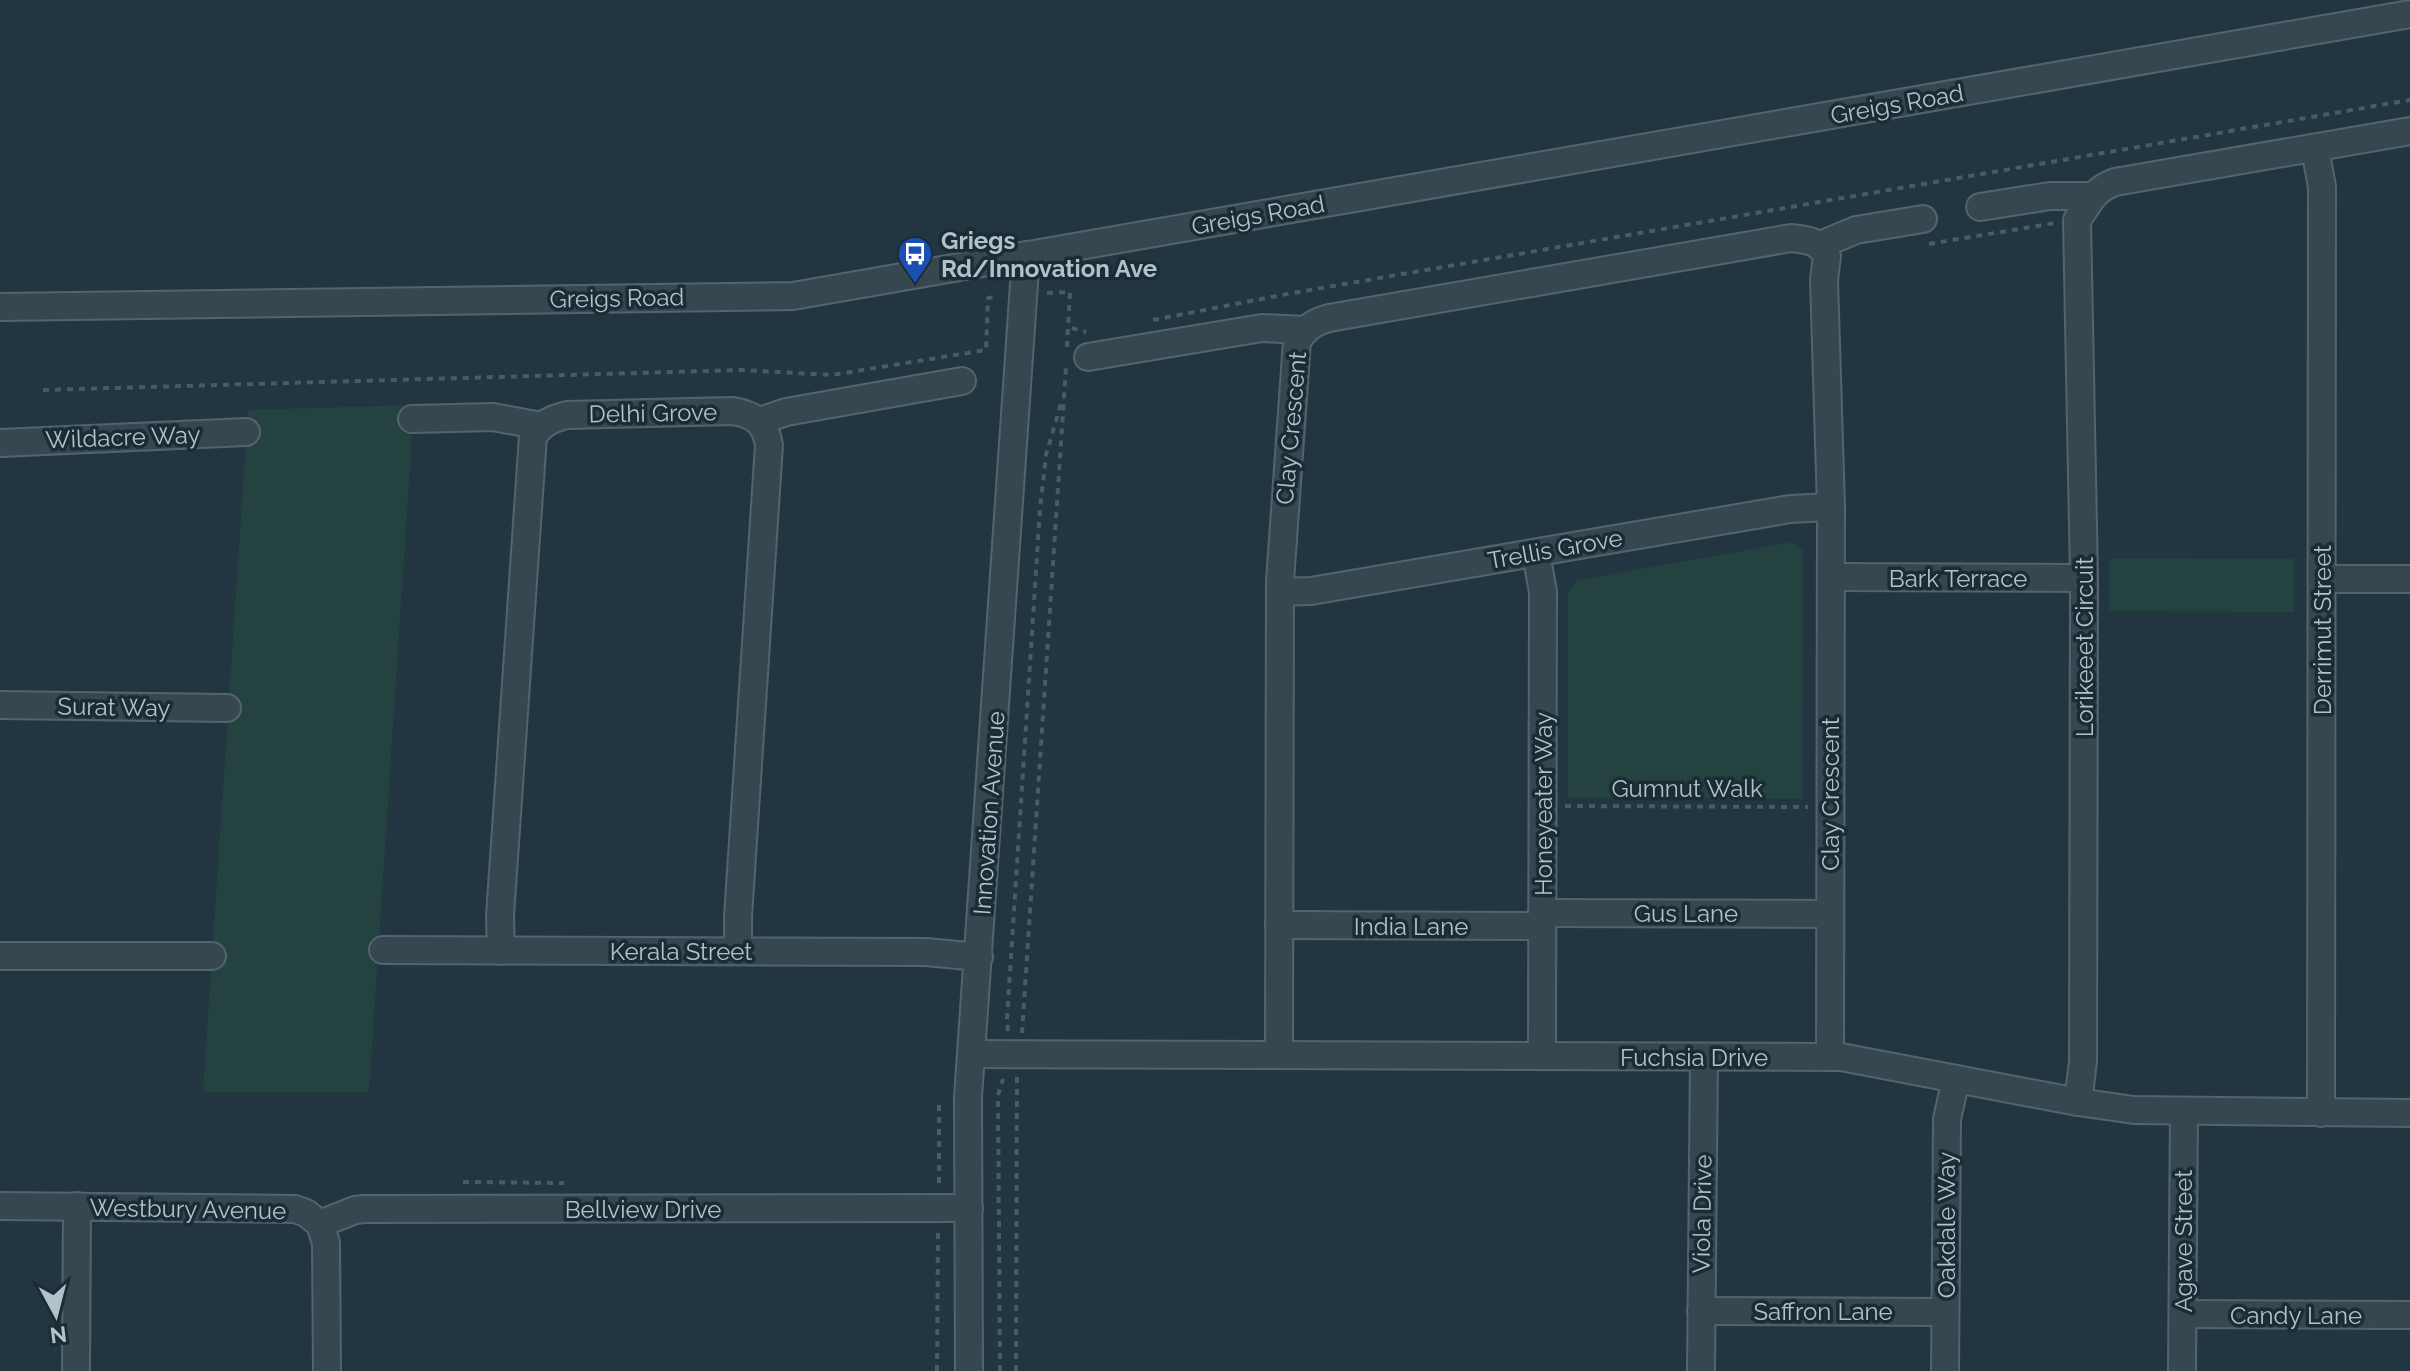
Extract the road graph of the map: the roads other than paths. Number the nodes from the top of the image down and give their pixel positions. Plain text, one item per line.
1 (2410, 14) edge
2 (2410, 131) edge
3 (2315, 148) junction
4 (2092, 196) junction
5 (1980, 207) dead end
6 (1923, 219) dead end
7 (1820, 245) junction
8 (1026, 255) junction
9 (0, 307) edge
10 (1305, 330) junction
11 (1087, 345) road end
12 (962, 381) dead end
13 (412, 419) dead end
14 (760, 421) junction
15 (541, 426) junction
16 (246, 432) dead end
17 (0, 443) edge
18 (1831, 507) junction
19 (1536, 553) junction
20 (1831, 577) junction
21 (2084, 578) junction
22 (2322, 579) junction
23 (2410, 579) edge
24 (1280, 592) junction
25 (0, 705) edge
26 (227, 708) dead end
27 (1830, 914) junction
28 (1542, 919) junction
29 (1279, 925) junction
30 (383, 950) dead end
31 (501, 951) junction
32 (738, 951) junction
33 (0, 956) edge
34 (212, 956) dead end
35 (979, 957) junction
36 (973, 1054) junction
37 (1279, 1055) junction
38 (1542, 1056) junction
39 (1704, 1057) junction
40 (1830, 1057) junction
41 (1956, 1079) junction
42 (2078, 1102) junction
43 (2184, 1111) junction
44 (2321, 1113) junction
45 (2410, 1113) edge
46 (0, 1206) edge
47 (77, 1206) junction
48 (969, 1208) junction
49 (320, 1224) junction
50 (1701, 1311) junction
51 (1945, 1312) junction
52 (2183, 1314) junction
53 (2410, 1315) edge
54 (76, 1371) edge
55 (327, 1371) edge
56 (969, 1371) edge
57 (1701, 1371) edge
58 (1945, 1371) edge
59 (2182, 1371) edge

1 - 8 street, Greigs Road
2 - 3 street
3 - 4 street
3 - 22 street, Derrimut Street
4 - 5 street
4 - 21 street, Lorikeeet Circuit
6 - 7 street
7 - 10 street, Clay Crescent
7 - 18 street, Clay Crescent
8 - 9 street, Greigs Road
8 - 35 street, Innovation Avenue
10 - 11 street
10 - 24 street, Clay Crescent
12 - 14 street
13 - 15 street
14 - 15 street, Delhi Grove
14 - 32 street
15 - 31 street
16 - 17 street, Wildacre Way
18 - 19 street, Trellis Grove
18 - 20 street, Clay Crescent
19 - 24 street, Trellis Grove
19 - 28 street, Honeyeater Way
20 - 21 street, Bark Terrace
20 - 27 street, Clay Crescent
21 - 42 street, Lorikeeet Circuit
22 - 23 street
22 - 44 street, Derrimut Street
24 - 29 street, Clay Crescent
25 - 26 street, Surat Way
27 - 28 street, Gus Lane
27 - 40 street, Clay Crescent
28 - 29 street, India Lane
28 - 38 street, Honeyeater Way
29 - 37 street, Clay Crescent
30 - 31 street, Kerala Street
31 - 32 street, Kerala Street
32 - 35 street, Kerala Street
33 - 34 street
35 - 36 street, Innovation Avenue
36 - 37 street, Fuchsia Drive
36 - 48 street, Innovation Avenue
37 - 38 street, Fuchsia Drive
38 - 39 street, Fuchsia Drive
39 - 40 street, Fuchsia Drive
39 - 50 street, Viola Drive
40 - 41 street, Fuchsia Drive
41 - 42 street, Fuchsia Drive
41 - 51 street, Oakdale Way
42 - 43 street, Fuchsia Drive
43 - 44 street, Fuchsia Drive
43 - 52 street, Agave Street
44 - 45 street, Fuchsia Drive
46 - 47 street, Westbury Avenue
47 - 49 street, Westbury Avenue
47 - 54 street
48 - 49 street, Bellview Drive
48 - 56 street, Innovation Avenue
49 - 55 street, Westbury Avenue
50 - 51 street, Saffron Lane
50 - 57 street, Viola Drive
51 - 58 street, Oakdale Way
52 - 53 street, Candy Lane
52 - 59 street, Agave Street

